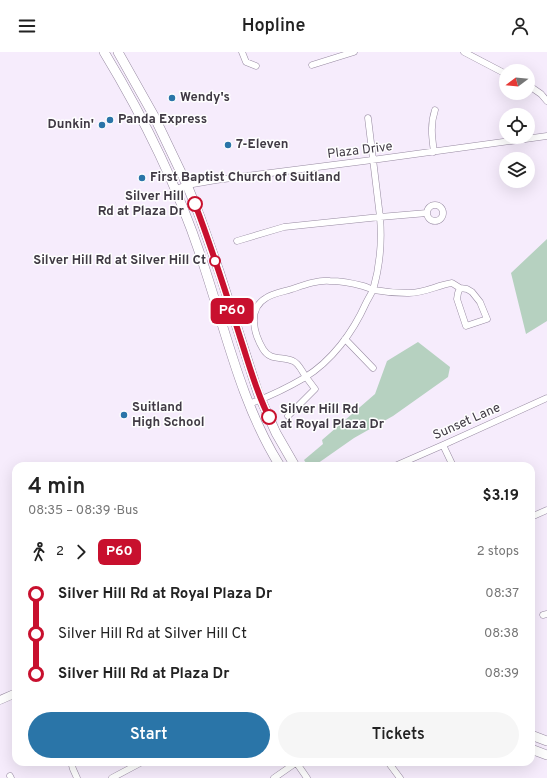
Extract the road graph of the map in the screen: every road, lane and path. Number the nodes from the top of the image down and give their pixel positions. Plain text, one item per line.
1 (104, 52) edge
2 (118, 52) edge
3 (242, 52) edge
4 (354, 52) edge
5 (464, 52) edge
6 (335, 55) edge
7 (312, 65) dead end
8 (256, 66) dead end
9 (499, 70) edge
10 (535, 90) edge
11 (547, 101) edge
12 (435, 110) dead end
13 (368, 118) dead end
14 (547, 136) edge
15 (434, 152) junction
16 (372, 160) junction
17 (187, 185) junction
18 (176, 189) junction
19 (427, 213) dead end
20 (380, 217) junction
21 (237, 241) dead end
22 (460, 288) junction
23 (373, 290) junction
24 (345, 339) junction
25 (374, 368) dead end
26 (306, 377) junction
27 (547, 398) edge
28 (261, 399) junction
29 (249, 404) junction
30 (288, 416) dead end
31 (443, 445) junction
32 (277, 462) edge
33 (293, 462) edge
34 (404, 462) edge
35 (451, 462) edge
36 (547, 510) edge
37 (535, 515) edge
38 (12, 695) edge
39 (0, 700) edge
40 (535, 736) edge
41 (547, 741) edge
42 (535, 750) edge
43 (547, 755) edge
44 (72, 766) edge
45 (134, 766) edge
46 (290, 766) edge
47 (298, 766) edge
48 (391, 766) edge
49 (77, 778) edge
50 (112, 778) edge
51 (274, 778) edge
52 (306, 778) edge
53 (400, 778) edge

1 - 18 main road
2 - 17 main road
3 - 8 street
4 - 6 street
5 - 9 street
6 - 7 street
10 - 11 street
12 - 15 street
13 - 16 street
14 - 15 street, Plaza Drive
15 - 16 street, Plaza Drive
16 - 17 street, Plaza Drive
16 - 20 street
17 - 18 street, Plaza Drive
17 - 28 main road
18 - 29 main road
19 - 20 street
20 - 21 street
20 - 23 street
22 - 22 street
22 - 23 street
23 - 24 street
23 - 26 street
24 - 25 street
24 - 26 street
26 - 28 street
26 - 30 street
27 - 31 street, Sunset Lane
28 - 29 street
28 - 33 main road
29 - 32 main road
31 - 34 street, Sunset Lane
31 - 35 street
36 - 37 street
38 - 39 street
40 - 41 main road
42 - 43 main road
44 - 49 street
45 - 50 street
46 - 51 street
47 - 52 street
48 - 53 street

